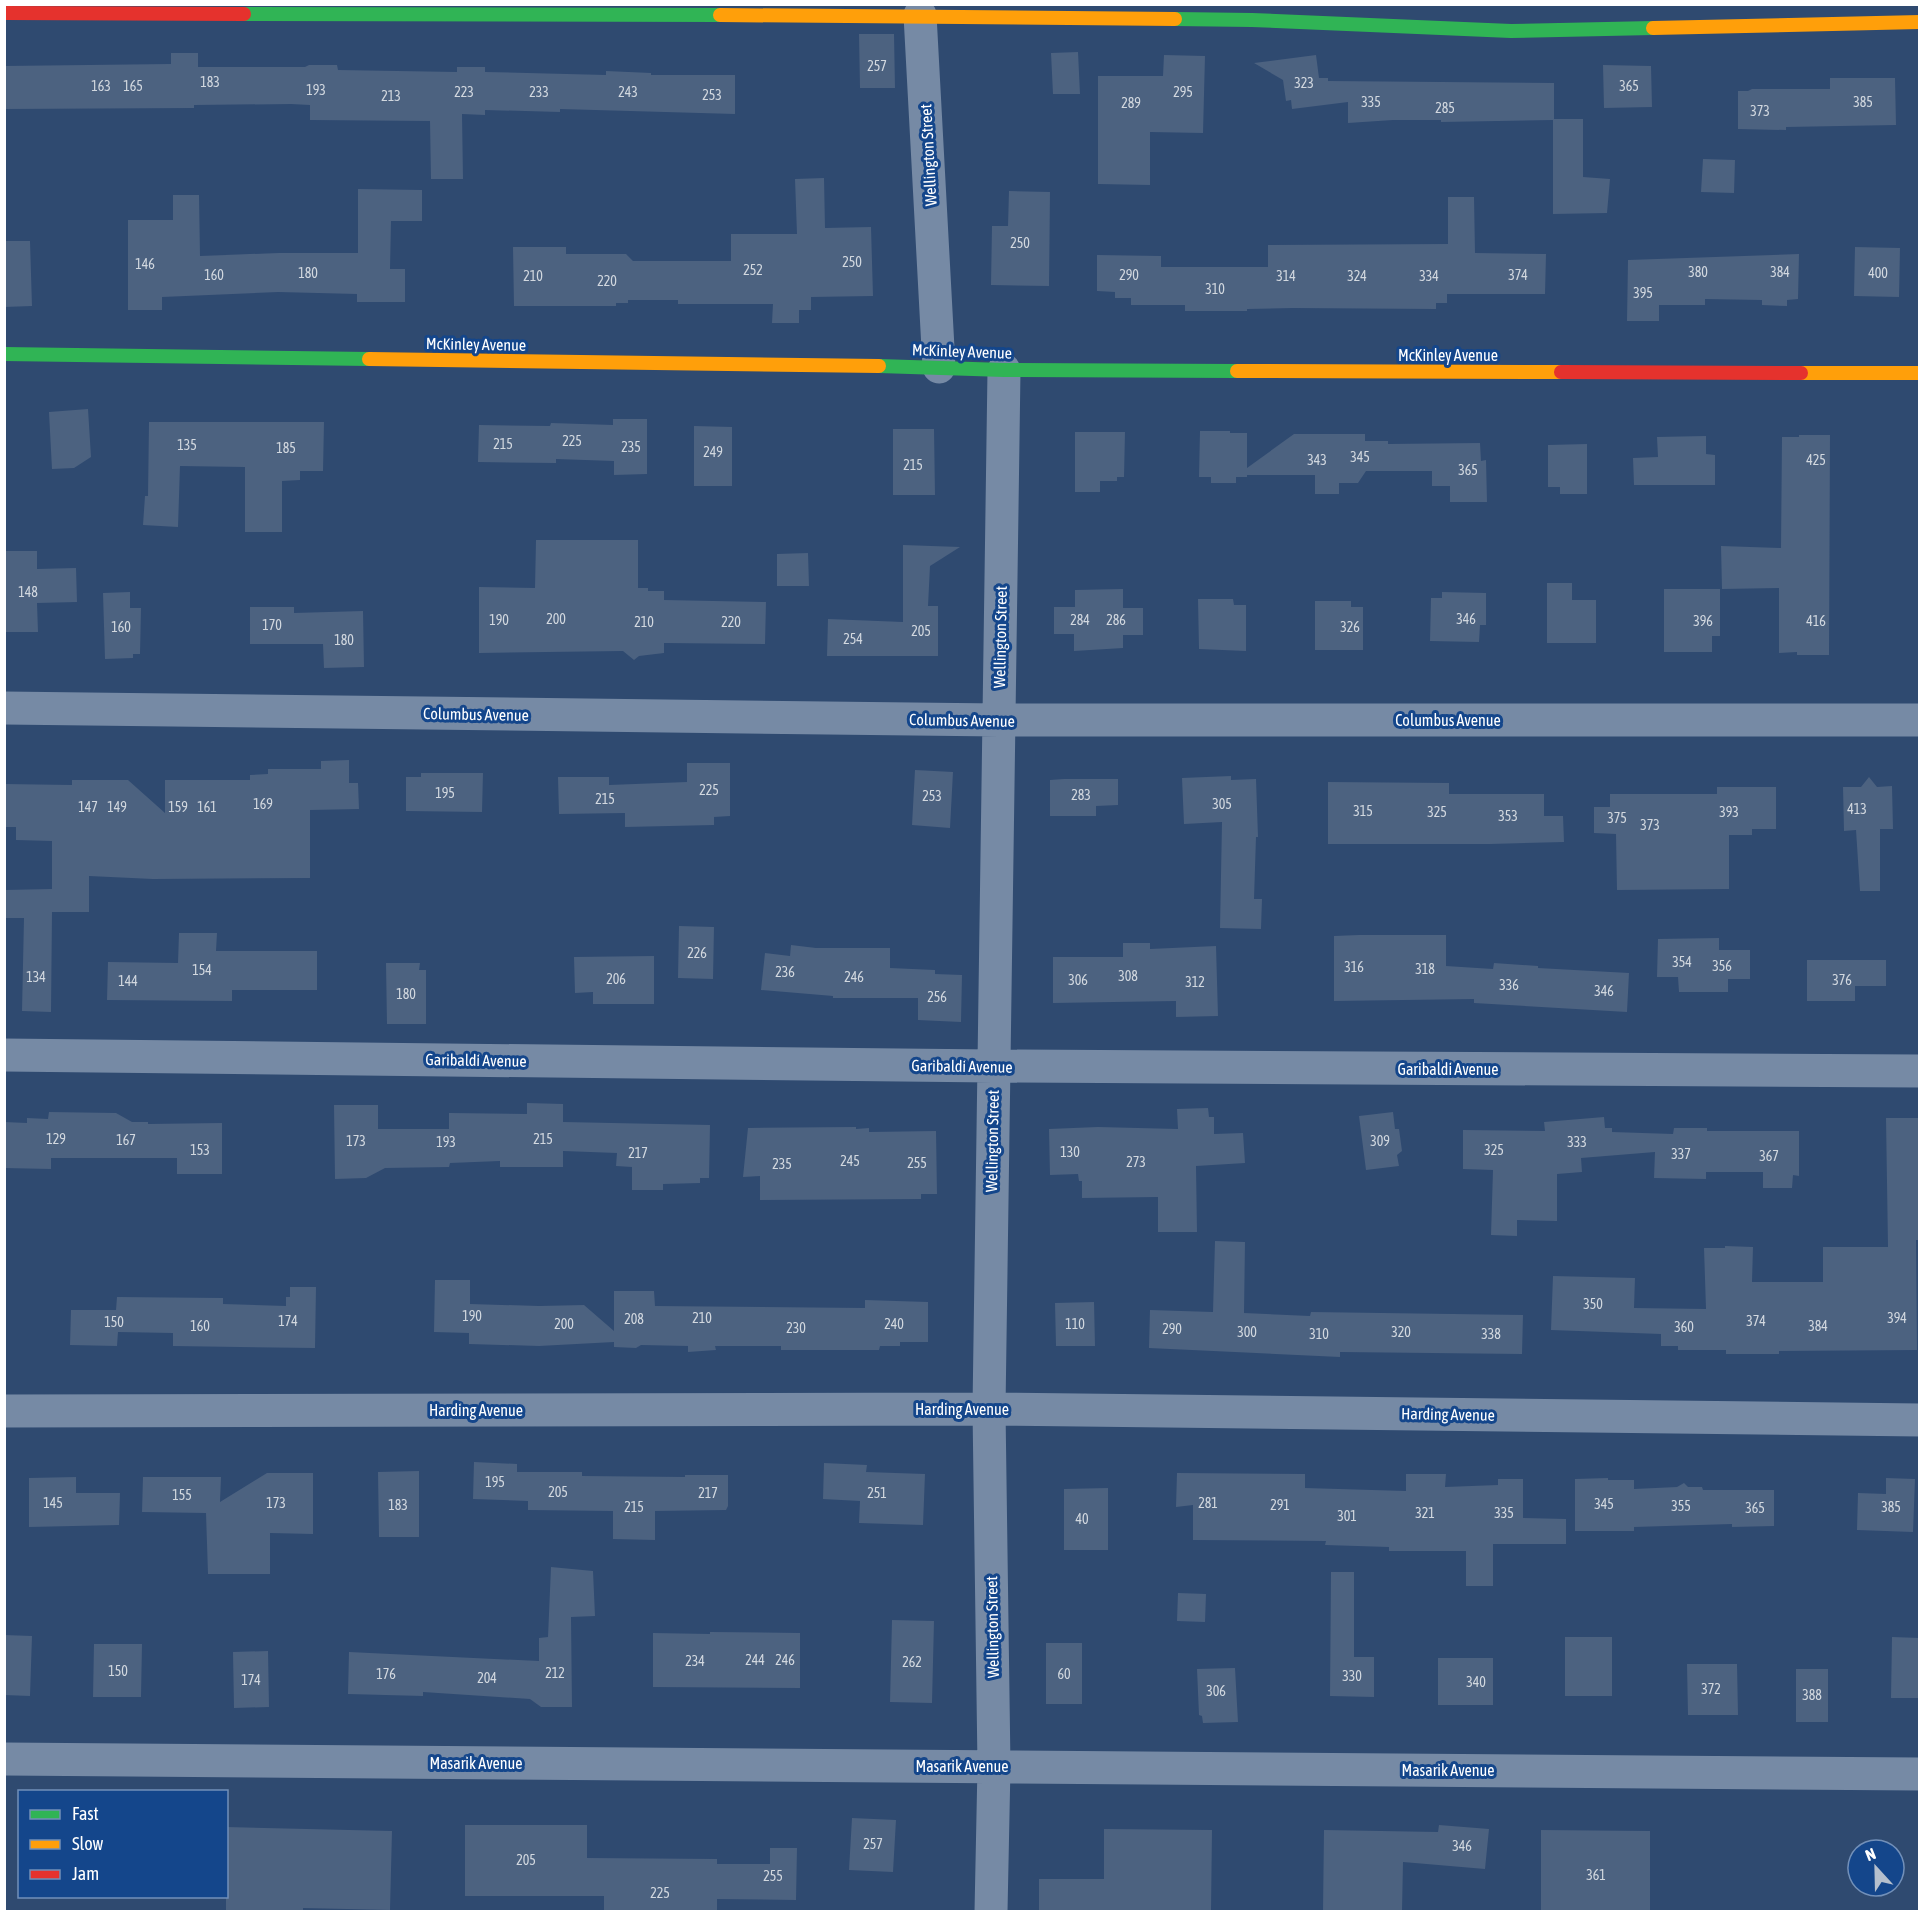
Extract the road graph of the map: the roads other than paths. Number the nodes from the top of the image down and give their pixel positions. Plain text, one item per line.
1 (4, 13) edge
2 (920, 15) junction
3 (1920, 22) edge
4 (4, 354) edge
5 (939, 367) junction
6 (1004, 370) junction
7 (1920, 373) edge
8 (4, 708) edge
9 (999, 720) junction
10 (1920, 720) edge
11 (4, 1055) edge
12 (993, 1066) junction
13 (1920, 1071) edge
14 (989, 1409) junction
15 (4, 1411) edge
16 (1920, 1420) edge
17 (4, 1759) edge
18 (994, 1766) junction
19 (1920, 1774) edge
20 (991, 1911) edge

1 - 2 street
2 - 3 street
2 - 5 street, Wellington Street
4 - 5 street, McKinley Avenue
5 - 6 street, McKinley Avenue
6 - 7 street, McKinley Avenue
6 - 9 street, Wellington Street
8 - 9 street, Columbus Avenue
9 - 10 street, Columbus Avenue
9 - 12 street, Wellington Street
11 - 12 street, Garibaldi Avenue
12 - 13 street, Garibaldi Avenue
12 - 14 street, Wellington Street
14 - 15 street, Harding Avenue
14 - 16 street, Harding Avenue
14 - 18 street, Wellington Street
17 - 18 street, Masarik Avenue
18 - 19 street, Masarik Avenue
18 - 20 street, Wellington Street

